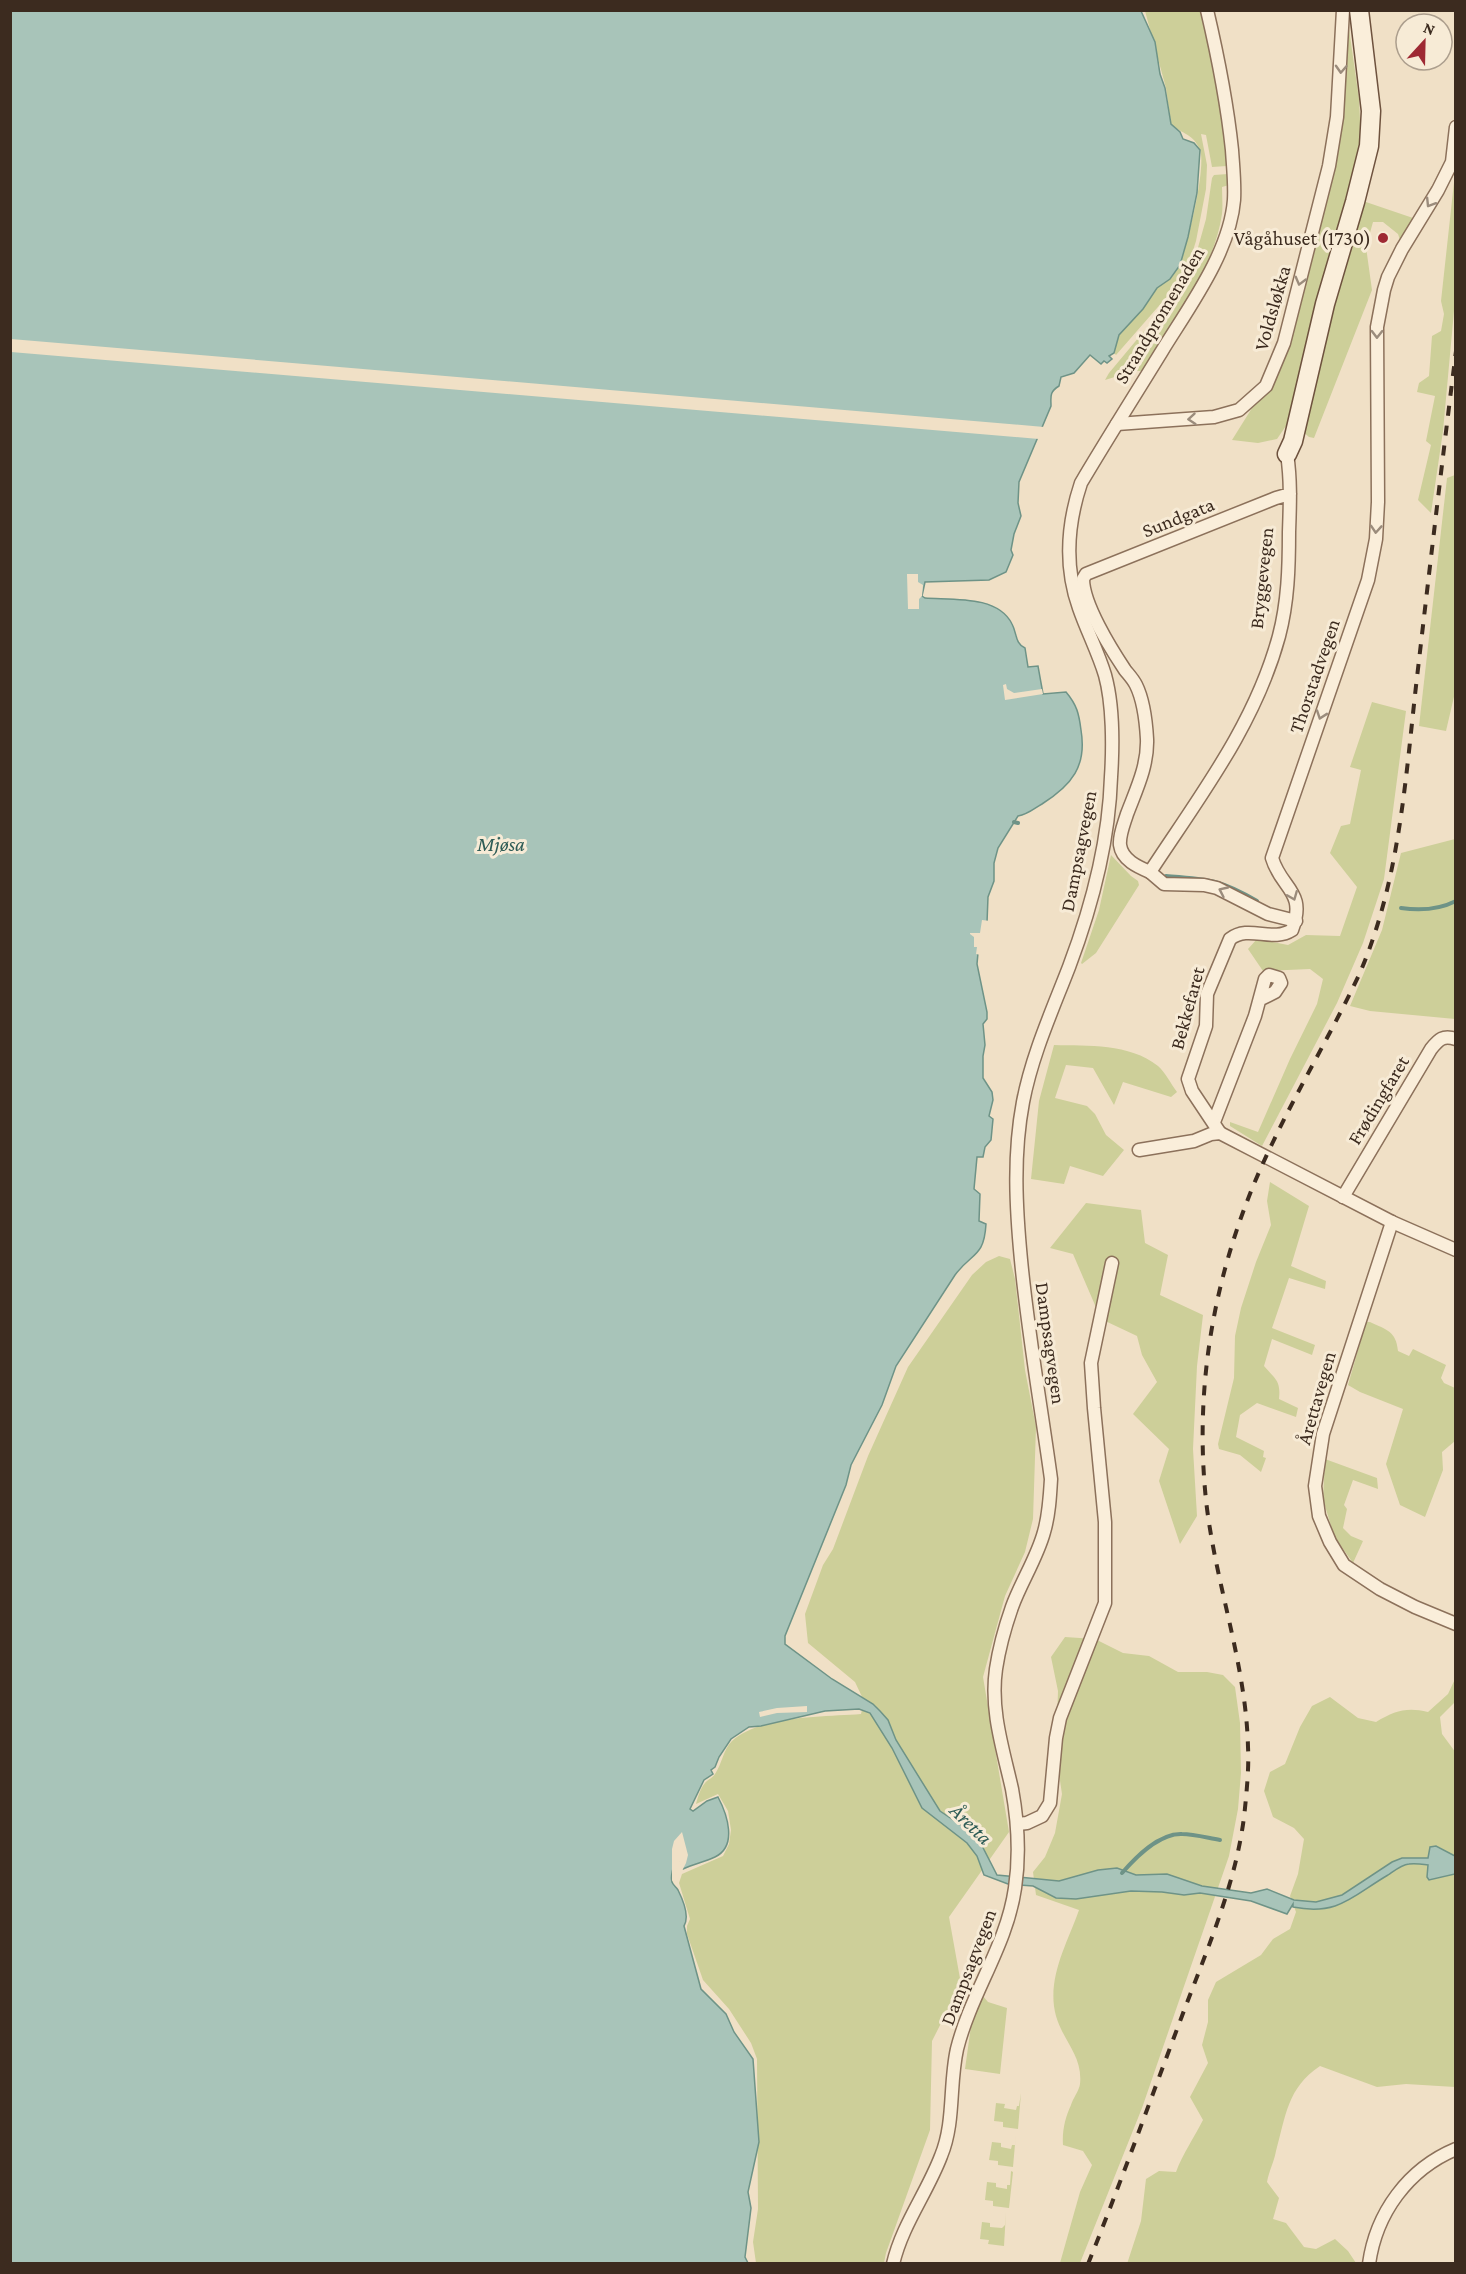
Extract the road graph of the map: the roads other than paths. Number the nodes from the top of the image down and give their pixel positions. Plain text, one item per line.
1 (1208, 10) edge
2 (1343, 10) edge
3 (1359, 10) edge
4 (1455, 127) edge
5 (1454, 150) edge
6 (1116, 424) junction
7 (1287, 454) joint
8 (1290, 494) junction
9 (1150, 872) junction
10 (1296, 921) junction
11 (1261, 999) dead end
12 (1455, 1039) edge
13 (1217, 1128) junction
14 (1139, 1150) dead end
15 (1343, 1197) junction
16 (1392, 1222) junction
17 (1455, 1250) edge
18 (1112, 1263) dead end
19 (1455, 1624) edge
20 (1018, 1824) junction
21 (1455, 2149) edge
22 (893, 2264) edge
23 (1369, 2264) edge

1 - 6 street, Strandpromenaden
2 -> 6 street, Voldsløkka
3 - 7 street, Bryggevegen
4 - 5 street
5 -> 10 street, Thorstadvegen
6 - 20 street, Dampsagvegen
7 - 8 street, Bryggevegen
8 - 9 street, Bryggevegen
8 - 9 street, Sundgata
10 -> 9 street
10 - 13 street, Bekkefaret
11 - 13 street
12 - 15 street, Frødingfaret
13 - 14 street
13 - 15 street, Bekkefaret
15 - 16 street, Bekkefaret
16 - 17 street, Bekkefaret
16 - 19 street, Årettavegen
18 - 20 street
20 - 22 street, Dampsagvegen
21 - 23 street

